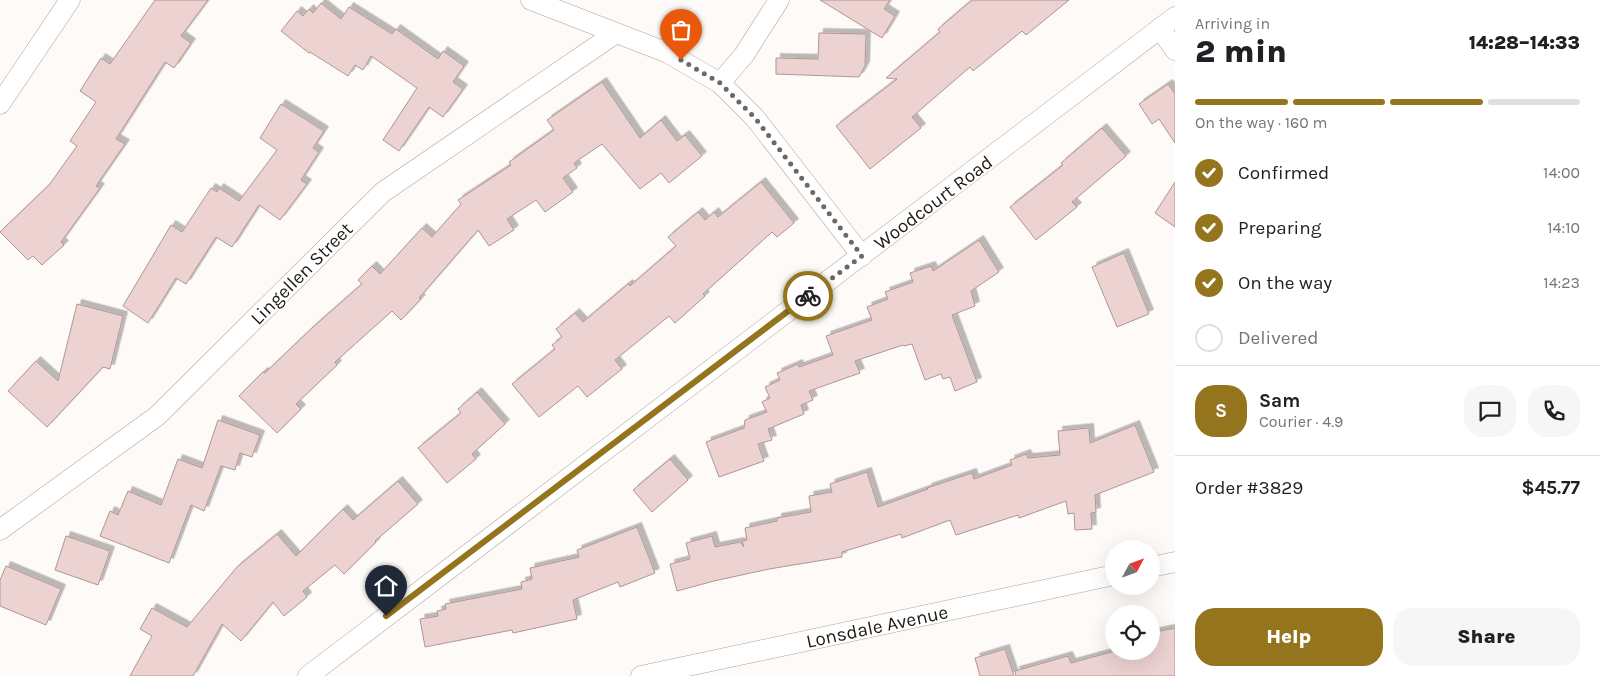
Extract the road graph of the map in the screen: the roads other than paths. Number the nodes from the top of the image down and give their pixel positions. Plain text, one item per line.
1 (70, 0) edge
2 (531, 0) edge
3 (779, 0) edge
4 (1167, 23) edge
5 (616, 33) junction
6 (1175, 50) edge
7 (720, 83) junction
8 (0, 104) edge
9 (862, 256) junction
10 (0, 530) edge
11 (1175, 562) edge
12 (1160, 566) edge
13 (1105, 577) edge
14 (308, 676) edge
15 (641, 676) edge

1 - 8 street
2 - 5 street
3 - 7 street
4 - 6 street
4 - 9 street, Woodcourt Road
5 - 7 street
5 - 10 street, Lingellen Street
7 - 9 street
9 - 14 street, Woodcourt Road
11 - 12 street
13 - 15 street, Lonsdale Avenue

